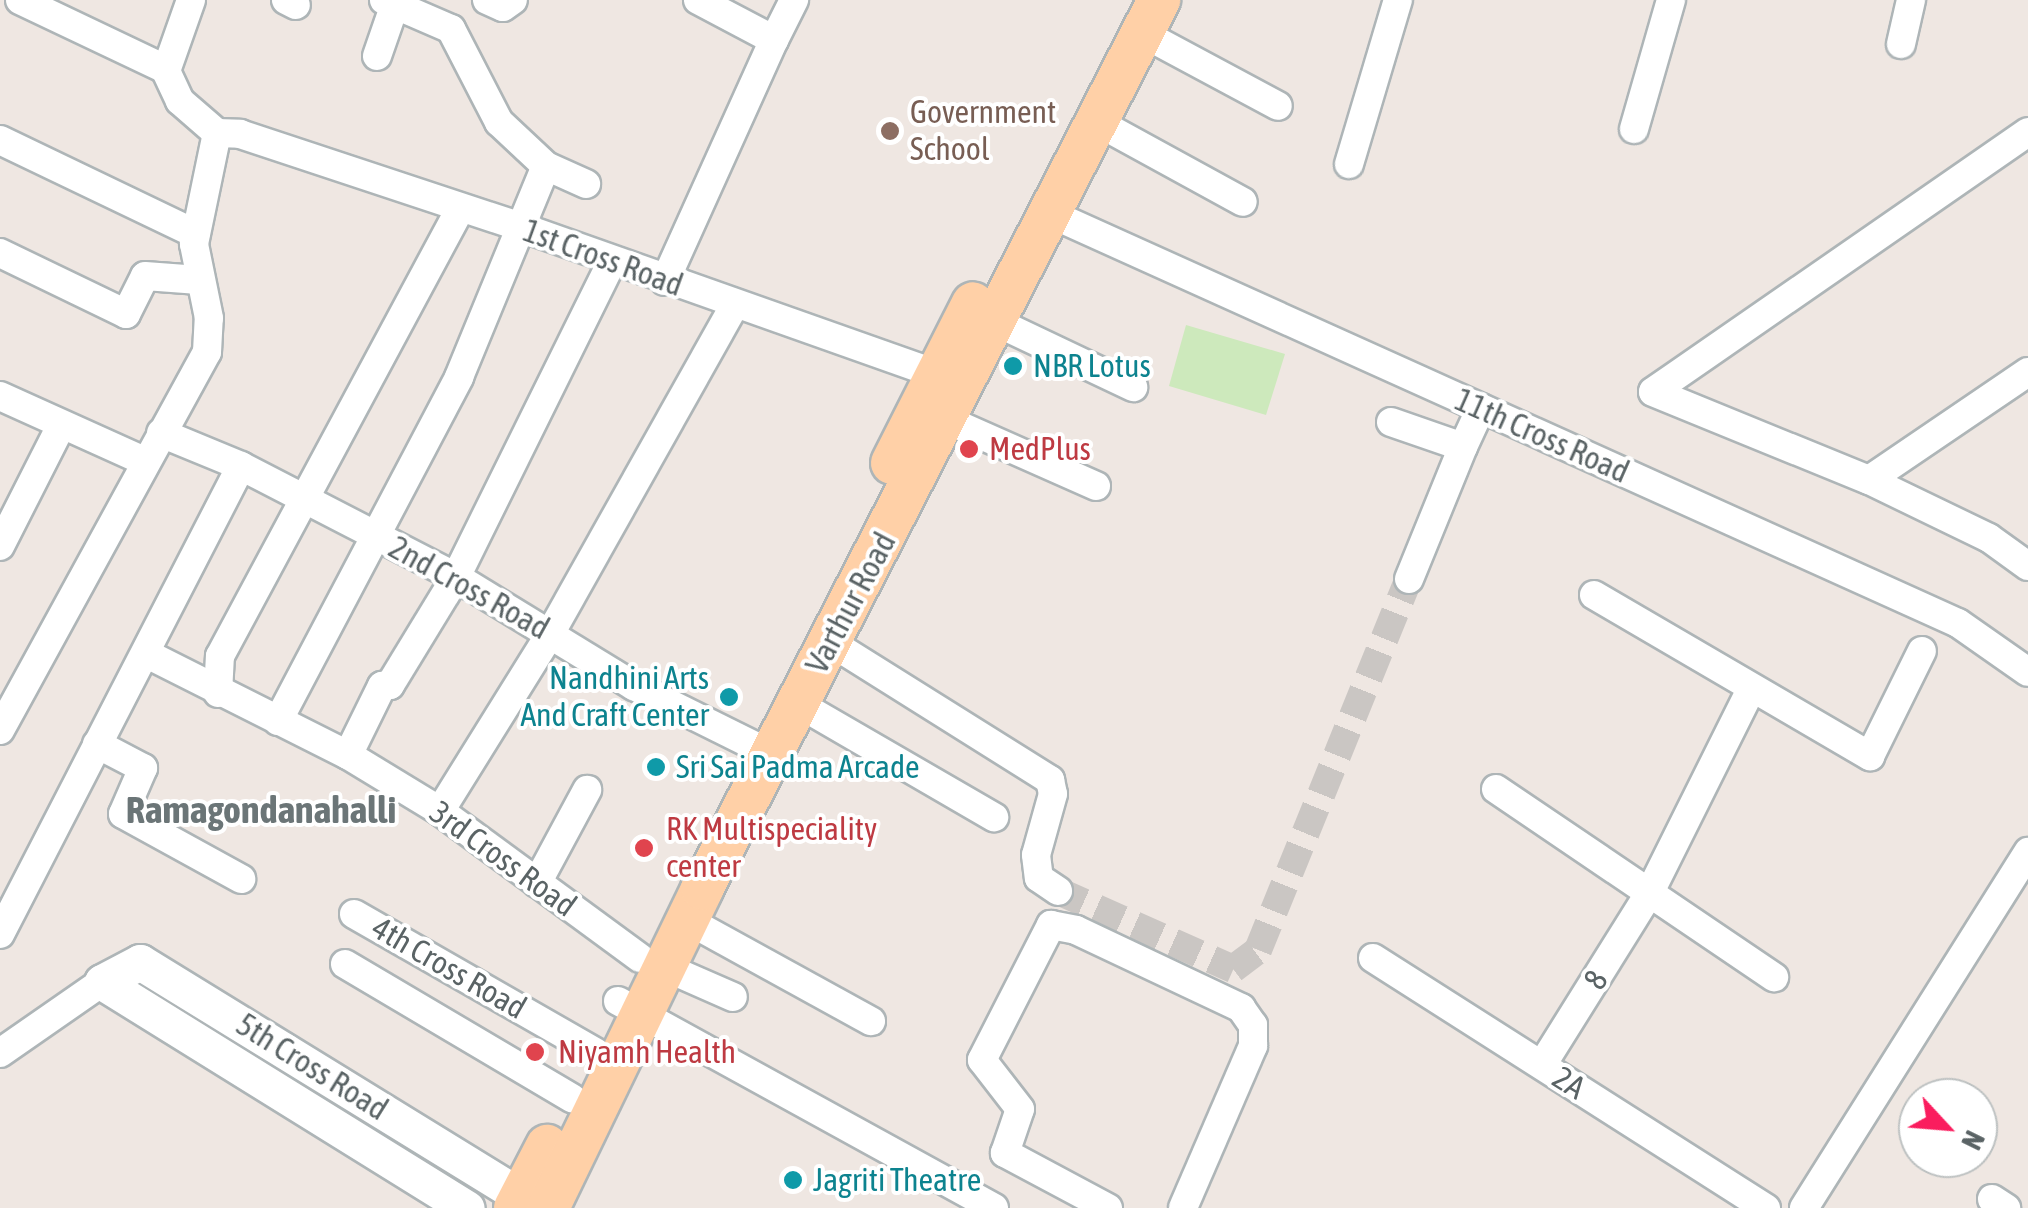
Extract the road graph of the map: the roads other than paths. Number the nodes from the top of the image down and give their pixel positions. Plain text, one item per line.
1 (20, 0) edge
2 (191, 0) edge
3 (487, 0) edge
4 (513, 0) edge
5 (698, 0) edge
6 (794, 0) edge
7 (1398, 0) edge
8 (1671, 0) edge
9 (1911, 0) edge
10 (389, 3) edge
11 (1143, 11) edge
12 (774, 40) junction
13 (1902, 44) dead end
14 (377, 56) dead end
15 (166, 69) junction
16 (1278, 106) dead end
17 (1097, 122) junction
18 (1634, 129) dead end
19 (2028, 132) edge
20 (228, 133) junction
21 (0, 140) edge
22 (1350, 164) dead end
23 (546, 166) junction
24 (586, 184) dead end
25 (1243, 202) dead end
26 (459, 211) junction
27 (1049, 213) junction
28 (524, 228) junction
29 (196, 234) junction
30 (0, 253) edge
31 (612, 261) junction
32 (199, 280) junction
33 (666, 281) junction
34 (735, 305) junction
35 (996, 322) junction
36 (2028, 372) edge
37 (1132, 386) dead end
38 (950, 393) junction
39 (0, 396) edge
40 (1481, 408) junction
41 (1391, 422) dead end
42 (61, 426) junction
43 (161, 433) junction
44 (1462, 447) junction
45 (146, 462) junction
46 (241, 466) junction
47 (1869, 480) junction
48 (1096, 486) dead end
49 (308, 501) junction
50 (375, 535) junction
51 (0, 546) edge
52 (2028, 566) edge
53 (456, 577) junction
54 (1409, 579) tunnel mouth
55 (1594, 595) dead end
56 (550, 634) junction
57 (830, 642) junction
58 (1922, 651) dead end
59 (149, 655) junction
60 (2028, 672) edge
61 (1752, 689) junction
62 (218, 693) junction
63 (797, 704) junction
64 (278, 721) junction
65 (0, 730) edge
66 (96, 744) junction
67 (760, 749) junction
68 (348, 755) junction
69 (1496, 789) dead end
70 (587, 790) dead end
71 (440, 811) junction
72 (994, 817) dead end
73 (2028, 852) edge
74 (241, 879) dead end
75 (537, 882) junction
76 (1058, 890) tunnel mouth
77 (1650, 894) junction
78 (690, 896) junction
79 (354, 914) dead end
80 (0, 934) edge
81 (1373, 958) dead end
82 (345, 964) dead end
83 (658, 965) junction
84 (1774, 976) dead end
85 (102, 982) junction
86 (732, 998) dead end
87 (628, 1012) junction
88 (872, 1021) dead end
89 (595, 1052) junction
90 (0, 1053) edge
91 (1542, 1066) junction
92 (572, 1098) junction
93 (1081, 1202) edge
94 (528, 1204) edge
95 (467, 1208) edge
96 (964, 1208) edge
97 (994, 1208) edge
98 (1183, 1208) edge
99 (1766, 1208) edge
100 (1804, 1208) edge

1 - 15 street
2 - 15 street
3 - 4 street
5 - 12 street
6 - 12 street
7 - 22 street
8 - 18 street
9 - 13 street
10 - 14 street
10 - 23 street
11 - 16 street
11 - 17 main road, Varthur Road
11 - 38 main road, Varthur Road
12 - 33 street
15 - 20 street
17 - 25 street
17 - 27 main road, Varthur Road
19 - 47 street
20 - 26 street, 1st Cross Road
20 - 29 street
21 - 29 street
23 - 24 street
23 - 28 street
26 - 28 street, 1st Cross Road
26 - 49 street
27 - 35 main road, Varthur Road
27 - 40 street, 11th Cross Road
28 - 31 street, 1st Cross Road
28 - 50 street
29 - 32 street
30 - 32 street
31 - 33 street, 1st Cross Road
31 - 53 street
32 - 43 street
33 - 34 street, 1st Cross Road
34 - 38 street, 1st Cross Road
34 - 56 street
35 - 37 street
35 - 38 main road, Varthur Road
36 - 47 street
38 - 48 street, 1st Cross Road
38 - 57 main road, Varthur Road
38 - 67 main road, Varthur Road
39 - 42 street
40 - 44 street
40 - 60 street, 11th Cross Road
41 - 44 street
42 - 45 street
42 - 51 street
43 - 45 street
43 - 46 street, 2nd Cross Road
44 - 54 street
45 - 65 street
46 - 49 street, 2nd Cross Road
46 - 59 street
47 - 52 street
49 - 50 street, 2nd Cross Road
49 - 62 street
50 - 53 street, 2nd Cross Road
50 - 64 street
53 - 56 street, 2nd Cross Road
53 - 68 street
55 - 61 street
56 - 67 street, 2nd Cross Road
56 - 71 street
57 - 63 main road, Varthur Road
57 - 76 street
58 - 61 street
59 - 62 street, 3rd Cross Road
59 - 66 street
61 - 77 street, 8
62 - 64 street, 3rd Cross Road
63 - 67 main road, Varthur Road
63 - 72 street
64 - 68 street, 3rd Cross Road
66 - 74 street
66 - 80 street
67 - 78 main road, Varthur Road
68 - 71 street, 3rd Cross Road
69 - 77 street
70 - 75 street
71 - 75 street, 3rd Cross Road
73 - 100 street
75 - 83 street, 3rd Cross Road
77 - 84 street
77 - 91 street, 8
78 - 83 main road, Varthur Road
78 - 87 main road, Varthur Road
78 - 88 street
79 - 89 street, 4th Cross Road
81 - 91 street, 2A
82 - 92 street
83 - 86 street, 3rd Cross Road
83 - 87 main road, Varthur Road
85 - 90 street, 5th Cross Road
85 - 94 street, 5th Cross Road
85 - 95 street, 5th Cross Road
87 - 89 main road, Varthur Road
87 - 94 main road, Varthur Road
87 - 96 street
87 - 97 street
89 - 92 main road, Varthur Road
91 - 99 street, 2A
92 - 94 main road, Varthur Road
93 - 98 street

